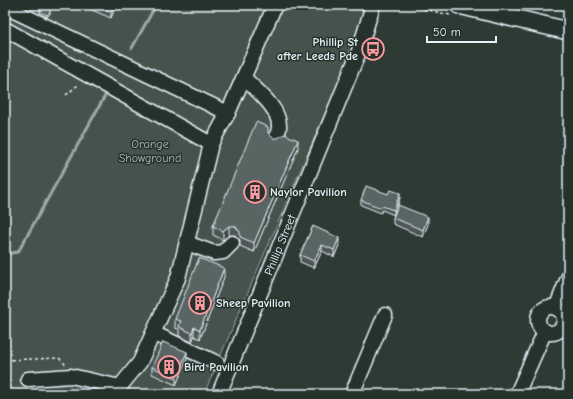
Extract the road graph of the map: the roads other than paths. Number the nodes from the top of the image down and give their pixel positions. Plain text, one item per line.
1 (275, 5) edge
2 (373, 5) edge
3 (459, 5) edge
4 (7, 11) edge
5 (5, 29) edge
6 (568, 31) edge
7 (244, 78) junction
8 (228, 113) junction
9 (276, 139) edge
10 (211, 144) junction
11 (187, 243) junction
12 (232, 243) dead end
13 (568, 278) edge
14 (556, 308) junction
15 (385, 315) dead end
16 (565, 326) edge
17 (545, 331) junction
18 (153, 333) junction
19 (217, 364) dead end
20 (28, 379) dead end
21 (117, 391) edge
22 (219, 394) edge
23 (352, 394) edge
24 (517, 394) edge

1 - 7 street
2 - 22 street, Phillip Street
3 - 6 main road
4 - 8 street
5 - 10 street
7 - 8 street
7 - 9 street
8 - 10 street
10 - 11 street
11 - 12 street
11 - 18 street
13 - 14 street
14 - 16 street
14 - 17 street
15 - 23 street
16 - 17 street
17 - 24 street
18 - 19 street
18 - 21 street
20 - 21 street

